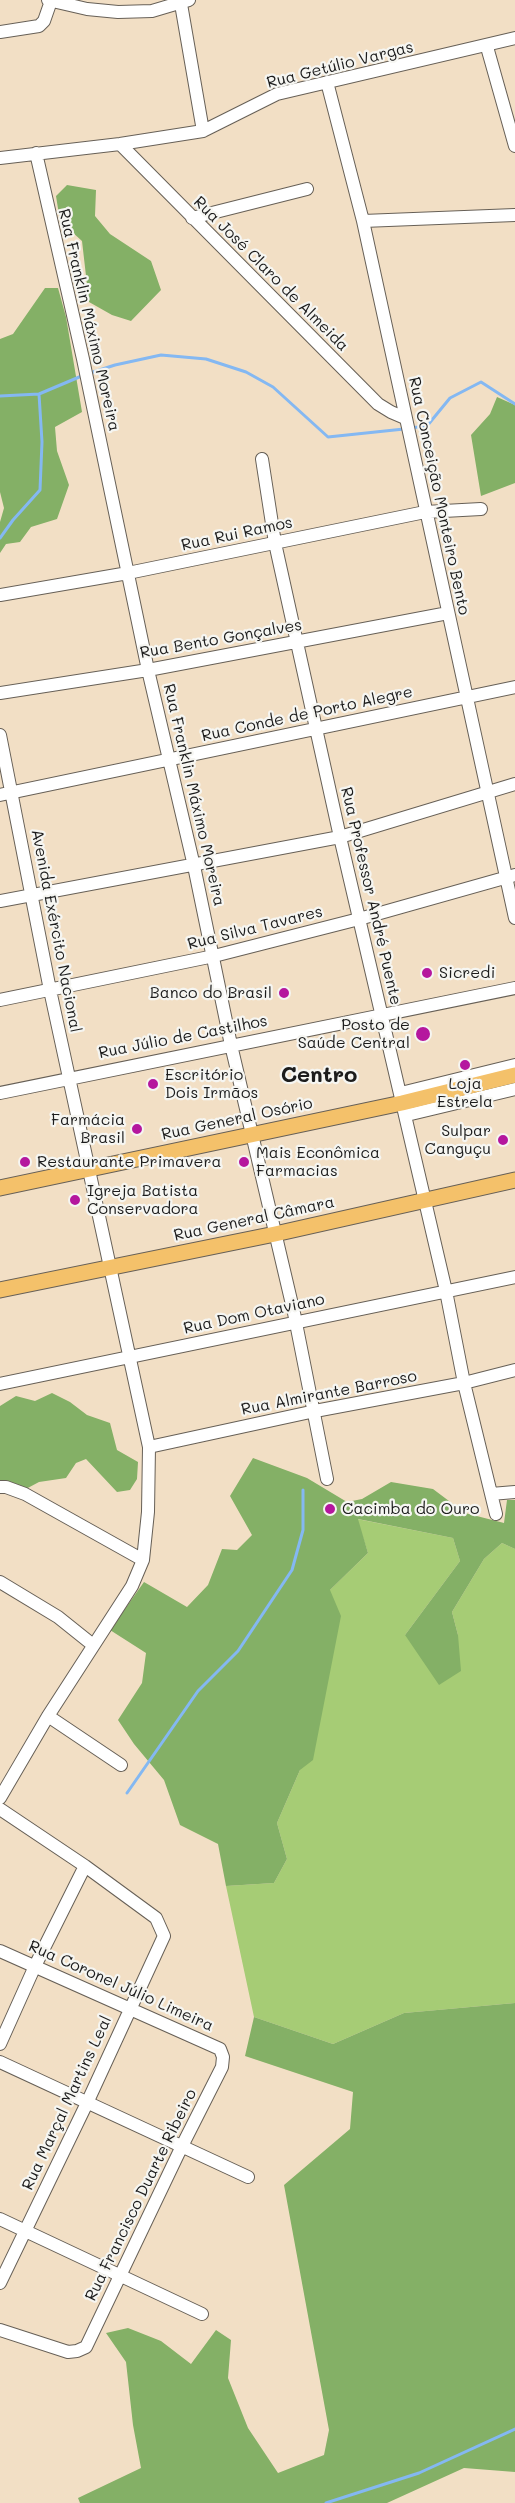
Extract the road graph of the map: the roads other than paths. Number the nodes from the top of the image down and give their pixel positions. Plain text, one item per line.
1 (50, 0) edge
2 (185, 2) edge
3 (0, 32) edge
4 (515, 38) edge
5 (487, 47) junction
6 (327, 82) junction
7 (203, 131) junction
8 (120, 144) junction
9 (515, 146) edge
10 (36, 153) junction
11 (0, 158) edge
12 (307, 189) dead end
13 (515, 215) edge
14 (192, 218) junction
15 (363, 221) junction
16 (406, 420) junction
17 (261, 459) dead end
18 (481, 509) dead end
19 (425, 512) junction
20 (275, 543) junction
21 (128, 573) junction
22 (0, 595) edge
23 (448, 613) junction
24 (297, 642) junction
25 (148, 670) junction
26 (515, 687) edge
27 (0, 693) edge
28 (466, 697) junction
29 (317, 730) junction
30 (0, 735) edge
31 (169, 759) junction
32 (515, 784) edge
33 (486, 793) junction
34 (6, 794) edge
35 (340, 837) junction
36 (194, 866) junction
37 (510, 876) edge
38 (33, 894) junction
39 (0, 901) edge
40 (515, 918) edge
41 (359, 920) junction
42 (214, 956) junction
43 (515, 988) edge
44 (50, 990) junction
45 (0, 1000) edge
46 (381, 1015) junction
47 (231, 1044) junction
48 (515, 1065) edge
49 (515, 1075) edge
50 (70, 1077) junction
51 (515, 1089) edge
52 (0, 1093) edge
53 (406, 1103) junction
54 (252, 1134) junction
55 (89, 1168) junction
56 (515, 1180) edge
57 (0, 1188) edge
58 (423, 1200) junction
59 (275, 1234) junction
60 (111, 1268) junction
61 (515, 1277) edge
62 (0, 1290) edge
63 (446, 1291) junction
64 (296, 1322) junction
65 (130, 1356) junction
66 (515, 1370) edge
67 (464, 1383) junction
68 (0, 1384) edge
69 (315, 1411) junction
70 (148, 1447) junction
71 (327, 1479) dead end
72 (0, 1487) edge
73 (515, 1492) edge
74 (491, 1494) junction
75 (496, 1514) dead end
76 (143, 1560) junction
77 (0, 1582) edge
78 (93, 1645) junction
79 (48, 1716) junction
80 (121, 1765) dead end
81 (0, 1798) edge
82 (0, 1809) edge
83 (85, 1866) junction
84 (0, 1951) edge
85 (36, 1966) junction
86 (130, 2008) junction
87 (0, 2044) edge
88 (223, 2057) joint
89 (0, 2062) edge
90 (87, 2103) junction
91 (182, 2145) junction
92 (248, 2176) dead end
93 (0, 2219) edge
94 (25, 2230) junction
95 (121, 2275) junction
96 (0, 2283) edge
97 (202, 2314) dead end
98 (0, 2330) edge

1 - 2 street
1 - 3 street
2 - 7 street
4 - 5 street, Rua Getúlio Vargas
5 - 6 street, Rua Getúlio Vargas
5 - 9 street
6 - 7 street, Rua Getúlio Vargas
6 - 15 street, Rua Conceição Monteiro Bento
7 - 8 street, Rua Getúlio Vargas
8 - 10 street, Rua Getúlio Vargas
8 - 14 street, Rua José Claro de Almeida
10 - 11 street, Rua Getúlio Vargas
10 - 21 street, Rua Franklin Máximo Moreira
12 - 14 street
13 - 15 street
14 - 16 street, Rua José Claro de Almeida
15 - 16 street, Rua Conceição Monteiro Bento
16 - 19 street, Rua Conceição Monteiro Bento
17 - 20 street, Rua Professor André Puente
18 - 19 street, Rua Rui Ramos
19 - 20 street, Rua Rui Ramos
19 - 23 street, Rua Conceição Monteiro Bento
20 - 21 street, Rua Rui Ramos
20 - 24 street, Rua Professor André Puente
21 - 22 street, Rua Rui Ramos
21 - 25 street, Rua Franklin Máximo Moreira
23 - 24 street, Rua Bento Gonçalves
23 - 28 street, Rua Conceição Monteiro Bento
24 - 25 street, Rua Bento Gonçalves
24 - 29 street, Rua Professor André Puente
25 - 27 street, Rua Bento Gonçalves
25 - 31 street, Rua Franklin Máximo Moreira
26 - 28 street, Rua Conde de Porto Alegre
28 - 29 street, Rua Conde de Porto Alegre
28 - 33 street, Rua Conceição Monteiro Bento
29 - 31 street, Rua Conde de Porto Alegre
29 - 35 street, Rua Professor André Puente
30 - 34 street, Avenida Exército Nacional
31 - 34 street, Rua Conde de Porto Alegre
31 - 36 street, Rua Franklin Máximo Moreira
32 - 33 street
33 - 35 street
33 - 37 street, Rua Conceição Monteiro Bento
34 - 38 street, Avenida Exército Nacional
35 - 36 street
35 - 41 street, Rua Professor André Puente
36 - 38 street
36 - 42 street, Rua Franklin Máximo Moreira
37 - 40 street, Rua Conceição Monteiro Bento
37 - 41 street, Rua Silva Tavares
38 - 39 street
38 - 44 street, Avenida Exército Nacional
41 - 42 street, Rua Silva Tavares
41 - 46 street, Rua Professor André Puente
42 - 44 street, Rua Silva Tavares
42 - 47 street, Rua Franklin Máximo Moreira
43 - 46 street, Rua Júlio de Castilhos
44 - 45 street, Rua Silva Tavares
44 - 50 street, Avenida Exército Nacional
46 - 47 street, Rua Júlio de Castilhos
46 - 53 street, Rua Professor André Puente
47 - 50 street, Rua Júlio de Castilhos
47 - 54 street, Rua Franklin Máximo Moreira
48 - 53 street
49 - 53 main road, Rua General Osório
50 - 52 street, Rua Júlio de Castilhos
50 - 55 street, Avenida Exército Nacional
51 - 53 street
53 - 54 main road, Rua General Osório
53 - 58 street, Rua Professor André Puente
54 - 55 main road, Rua General Osório
54 - 59 street, Rua Franklin Máximo Moreira
55 - 57 main road, Rua General Osório
55 - 60 street, Avenida Exército Nacional
56 - 58 main road, Rua General Câmara
58 - 59 main road, Rua General Câmara
58 - 63 street, Rua Professor André Puente
59 - 60 main road, Rua General Câmara
59 - 64 street, Rua Franklin Máximo Moreira
60 - 62 main road, Rua General Câmara
60 - 65 street, Avenida Exército Nacional
61 - 63 street, Rua Dom Otaviano
63 - 64 street, Rua Dom Otaviano
63 - 67 street, Rua Professor André Puente
64 - 65 street, Rua Dom Otaviano
64 - 69 street, Rua Franklin Máximo Moreira
65 - 68 street, Rua Dom Otaviano
65 - 70 street, Avenida Exército Nacional
66 - 67 street, Rua Almirante Barroso
67 - 69 street, Rua Almirante Barroso
67 - 74 street, Rua Professor André Puente
69 - 70 street, Rua Almirante Barroso
69 - 71 street, Rua Franklin Máximo Moreira
70 - 76 street, Avenida Exército Nacional
72 - 76 street
73 - 74 street
74 - 75 street, Rua Professor André Puente
76 - 78 street, Avenida Exército Nacional
77 - 78 street
78 - 79 street, Avenida Exército Nacional
79 - 80 street
79 - 81 street, Avenida Exército Nacional
82 - 83 street
83 - 85 street
83 - 86 street, Rua Marçal Martins Leal
84 - 85 street, Rua Coronel Júlio Limeira
85 - 86 street, Rua Coronel Júlio Limeira
85 - 87 street
86 - 88 street, Rua Coronel Júlio Limeira
86 - 90 street, Rua Marçal Martins Leal
88 - 91 street, Rua Francisco Duarte Ribeiro
89 - 90 street
90 - 91 street
90 - 94 street, Rua Marçal Martins Leal
91 - 92 street
91 - 95 street, Rua Francisco Duarte Ribeiro
93 - 94 street
94 - 95 street
94 - 96 street, Rua Marçal Martins Leal
95 - 97 street
95 - 98 street, Rua Francisco Duarte Ribeiro

